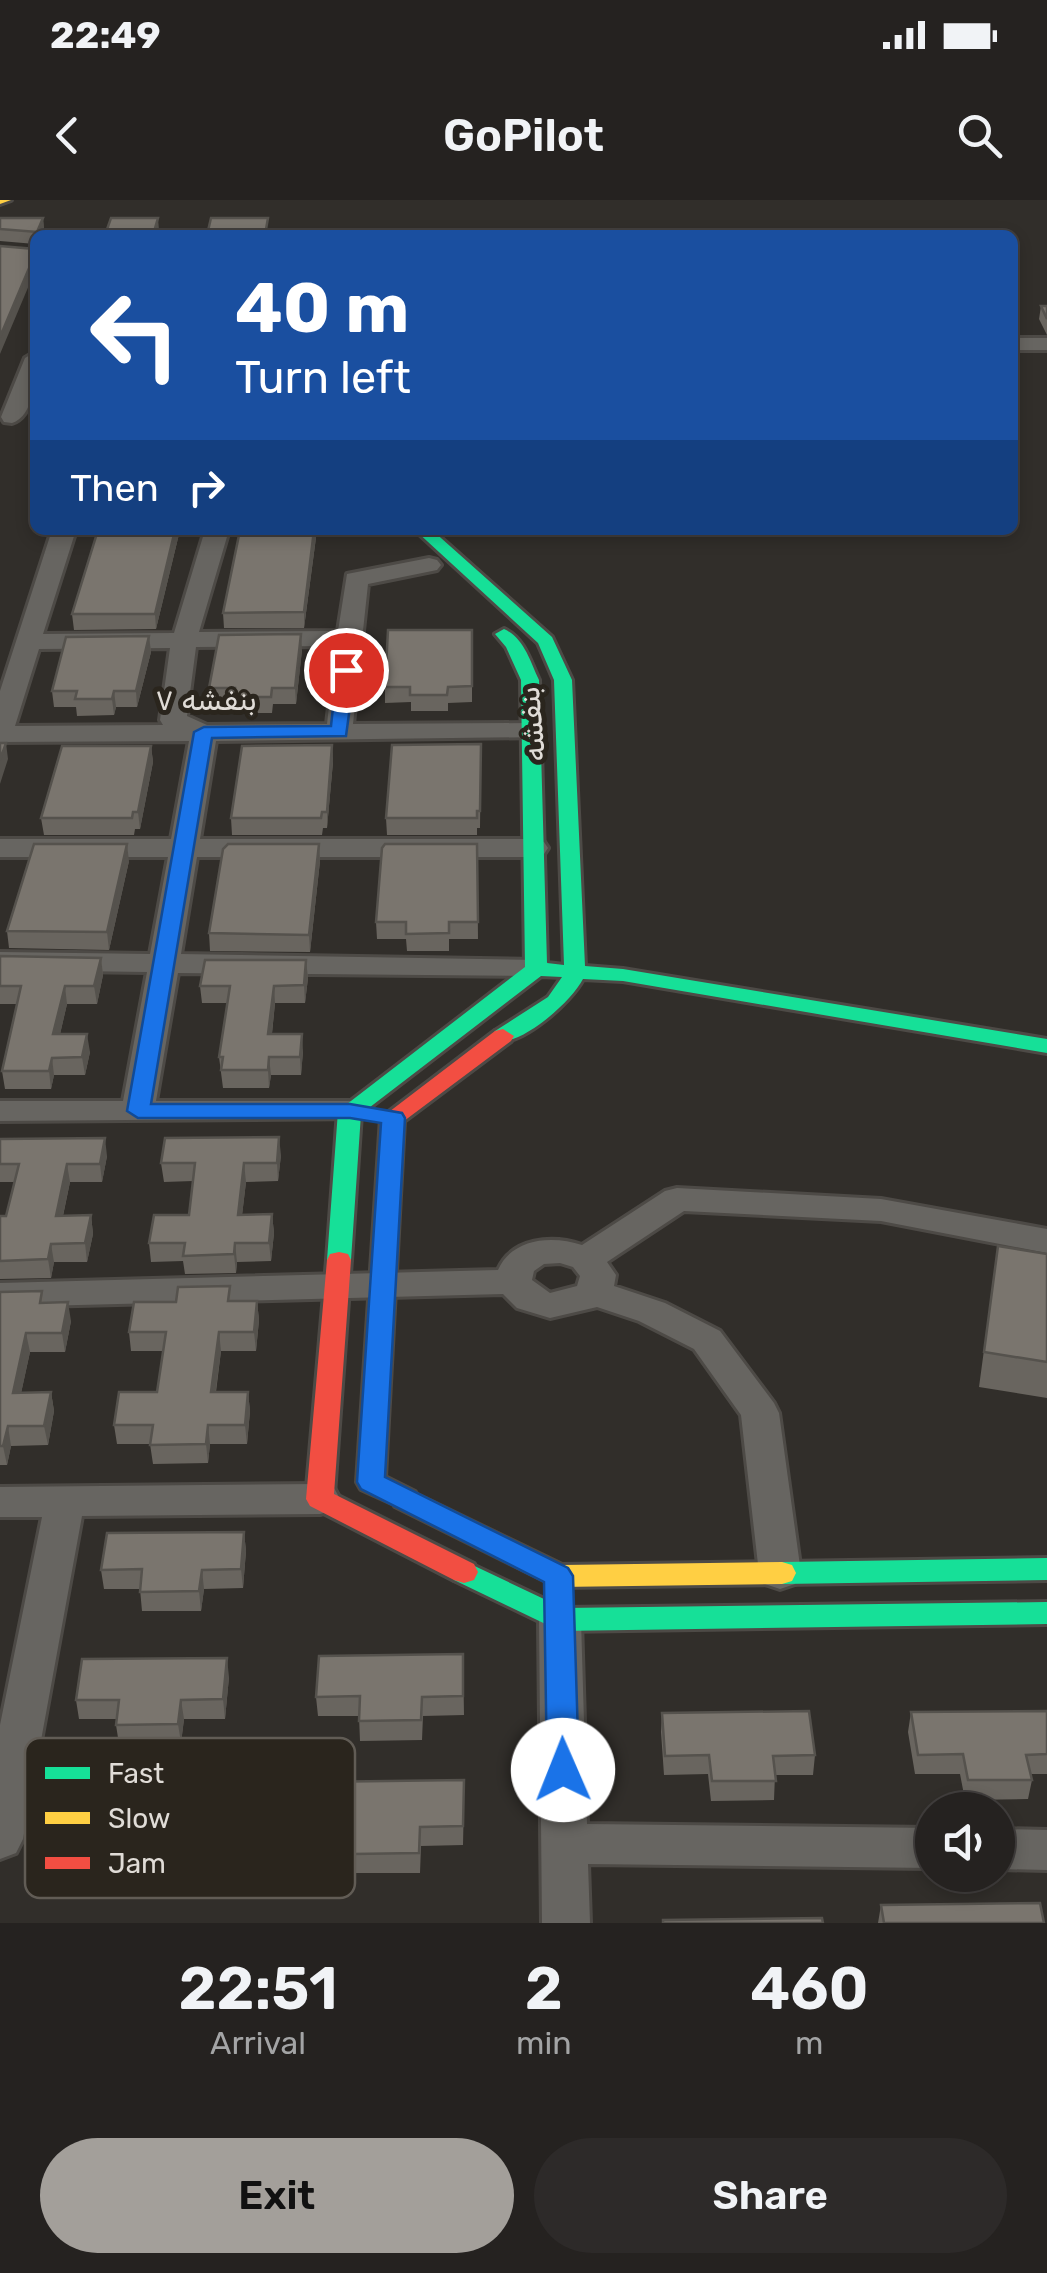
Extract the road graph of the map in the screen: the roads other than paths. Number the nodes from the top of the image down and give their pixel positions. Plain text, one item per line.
1 (1018, 344) edge
2 (1047, 344) edge
3 (30, 368) edge
4 (6, 417) edge
5 (62, 535) edge
6 (216, 535) edge
7 (413, 536) edge
8 (429, 566) junction
9 (350, 638) junction
10 (184, 640) junction
11 (28, 642) junction
12 (531, 731) junction
13 (204, 732) junction
14 (339, 732) junction
15 (0, 733) edge
16 (0, 848) edge
17 (534, 848) junction
18 (184, 849) junction
19 (0, 961) edge
20 (164, 961) junction
21 (536, 969) junction
22 (578, 969) junction
23 (567, 995) junction
24 (593, 996) dead end
25 (911, 1023) junction
26 (1047, 1046) edge
27 (903, 1050) dead end
28 (0, 1111) edge
29 (138, 1111) junction
30 (350, 1111) junction
31 (394, 1118) junction
32 (1047, 1241) edge
33 (590, 1276) junction
34 (513, 1282) junction
35 (383, 1286) junction
36 (336, 1288) junction
37 (0, 1295) edge
38 (371, 1482) junction
39 (320, 1499) junction
40 (0, 1502) edge
41 (65, 1502) junction
42 (1047, 1569) edge
43 (943, 1571) junction
44 (780, 1573) junction
45 (559, 1598) junction
46 (1047, 1613) edge
47 (955, 1614) junction
48 (0, 1839) edge
49 (564, 1844) junction
50 (915, 1848) edge
51 (1015, 1849) edge
52 (1047, 1850) edge
53 (566, 1923) edge

1 - 2 street
3 - 4 street
5 - 11 street
6 - 10 street
7 - 8 street, بنفشه
7 - 22 street, بنفشه
8 - 9 street
8 - 12 street, بنفشه
9 - 10 street
9 - 14 street
10 - 11 street
10 - 13 street
11 - 15 street
12 - 14 street, بنفشه ۷
12 - 17 street, بنفشه
13 - 14 street, بنفشه ۷
13 - 15 street, بنفشه ۷
13 - 18 street
16 - 18 street
17 - 18 street
17 - 21 street, بنفشه
18 - 20 street
19 - 20 street
20 - 21 street
20 - 29 street
21 - 22 street
21 - 23 street
21 - 30 street
22 - 23 street
22 - 25 street
23 - 24 street
23 - 31 street
25 - 26 street
25 - 27 street
28 - 29 street
29 - 30 street
30 - 31 street
30 - 36 street
31 - 35 street
32 - 33 street
33 - 34 street
33 - 34 street
33 - 44 street
34 - 35 street
35 - 36 street
35 - 38 street
36 - 37 street
36 - 39 street
38 - 39 street
38 - 45 street
39 - 41 street
39 - 45 street
40 - 41 street
41 - 48 street
42 - 43 street
43 - 44 street
43 - 47 street
44 - 45 street
45 - 47 street
45 - 49 street
46 - 47 street
49 - 50 street
49 - 53 street
51 - 52 street

